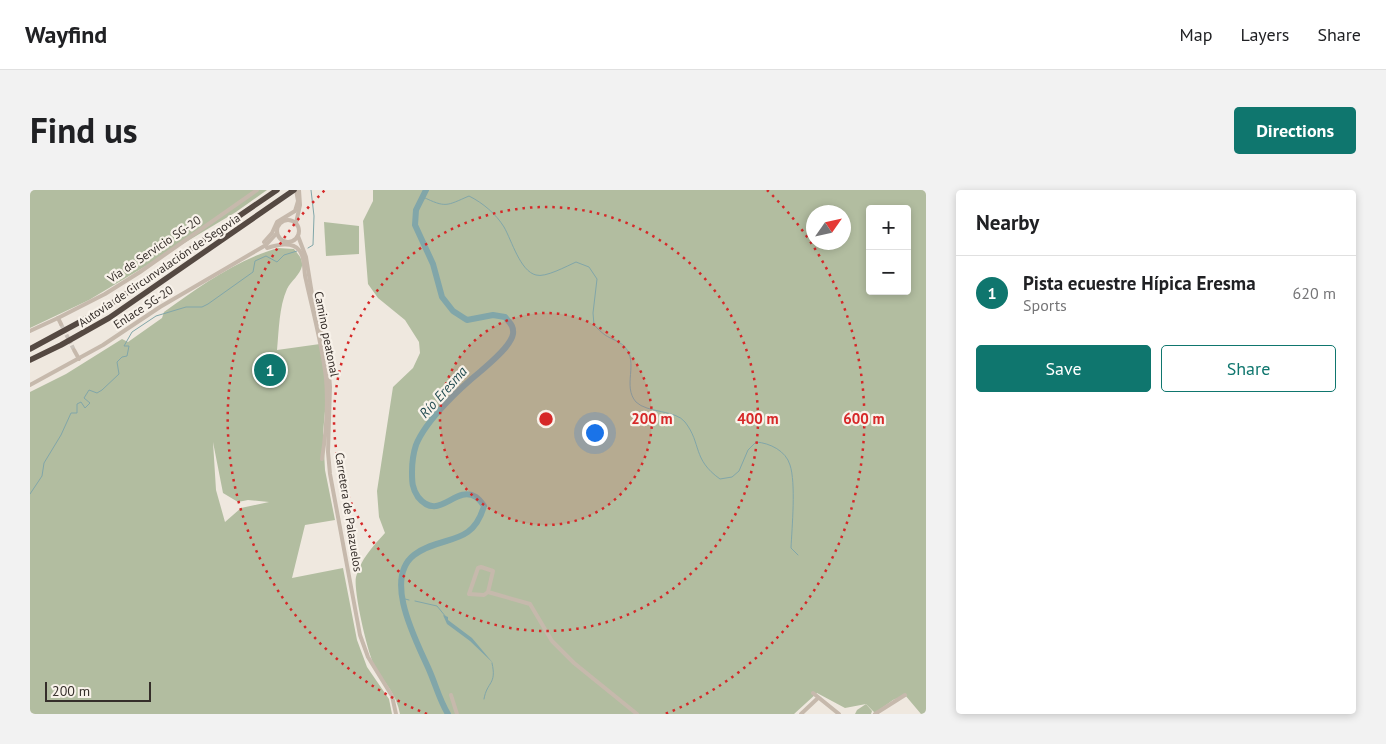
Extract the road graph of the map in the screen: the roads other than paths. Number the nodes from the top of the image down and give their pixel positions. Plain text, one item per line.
1 (257, 190) edge
2 (277, 190) edge
3 (296, 190) edge
4 (298, 211) junction
5 (289, 220) junction
6 (296, 223) junction
7 (277, 233) junction
8 (298, 236) junction
9 (283, 241) junction
10 (292, 241) junction
11 (265, 245) junction
12 (302, 248) junction
13 (58, 318) junction
14 (61, 324) tunnel mouth
15 (30, 331) edge
16 (60, 333) junction
17 (30, 345) edge
18 (61, 345) junction
19 (30, 349) edge
20 (74, 350) tunnel mouth
21 (79, 359) junction
22 (30, 360) edge
23 (30, 364) edge
24 (30, 385) edge
25 (322, 459) dead end
26 (488, 592) junction
27 (813, 693) dead end
28 (451, 695) dead end
29 (905, 695) dead end
30 (818, 698) junction
31 (396, 714) edge
32 (457, 714) edge
33 (637, 714) edge
34 (801, 714) edge
35 (839, 714) edge
36 (875, 714) edge

1 - 13 street, Vía de Servicio SG-20
2 - 16 highway, Autovía de Circunvalación de Segovia
3 - 4 street
3 - 11 street
3 - 18 highway, Autovía de Circunvalación de Segovia
4 - 5 street
4 - 6 street
5 - 6 street
5 - 7 street
6 - 8 street
7 - 9 street
7 - 11 street, Enlace SG-20
8 - 10 street
8 - 12 street, Carretera de Palazuelos
9 - 10 street
9 - 11 street, Enlace SG-20
10 - 12 street
11 - 21 street, Enlace SG-20
11 - 25 street, Camino peatonal
12 - 31 street, Carretera de Palazuelos
13 - 14 street
13 - 15 street, Vía de Servicio SG-20
16 - 17 highway
16 - 19 highway, Autovía de Circunvalación de Segovia
18 - 22 highway, Autovía de Circunvalación de Segovia
18 - 23 highway
20 - 21 street
21 - 24 street, Enlace SG-20
26 - 26 street
26 - 33 street
27 - 30 street
28 - 32 street
29 - 36 street
30 - 34 street
30 - 35 street

